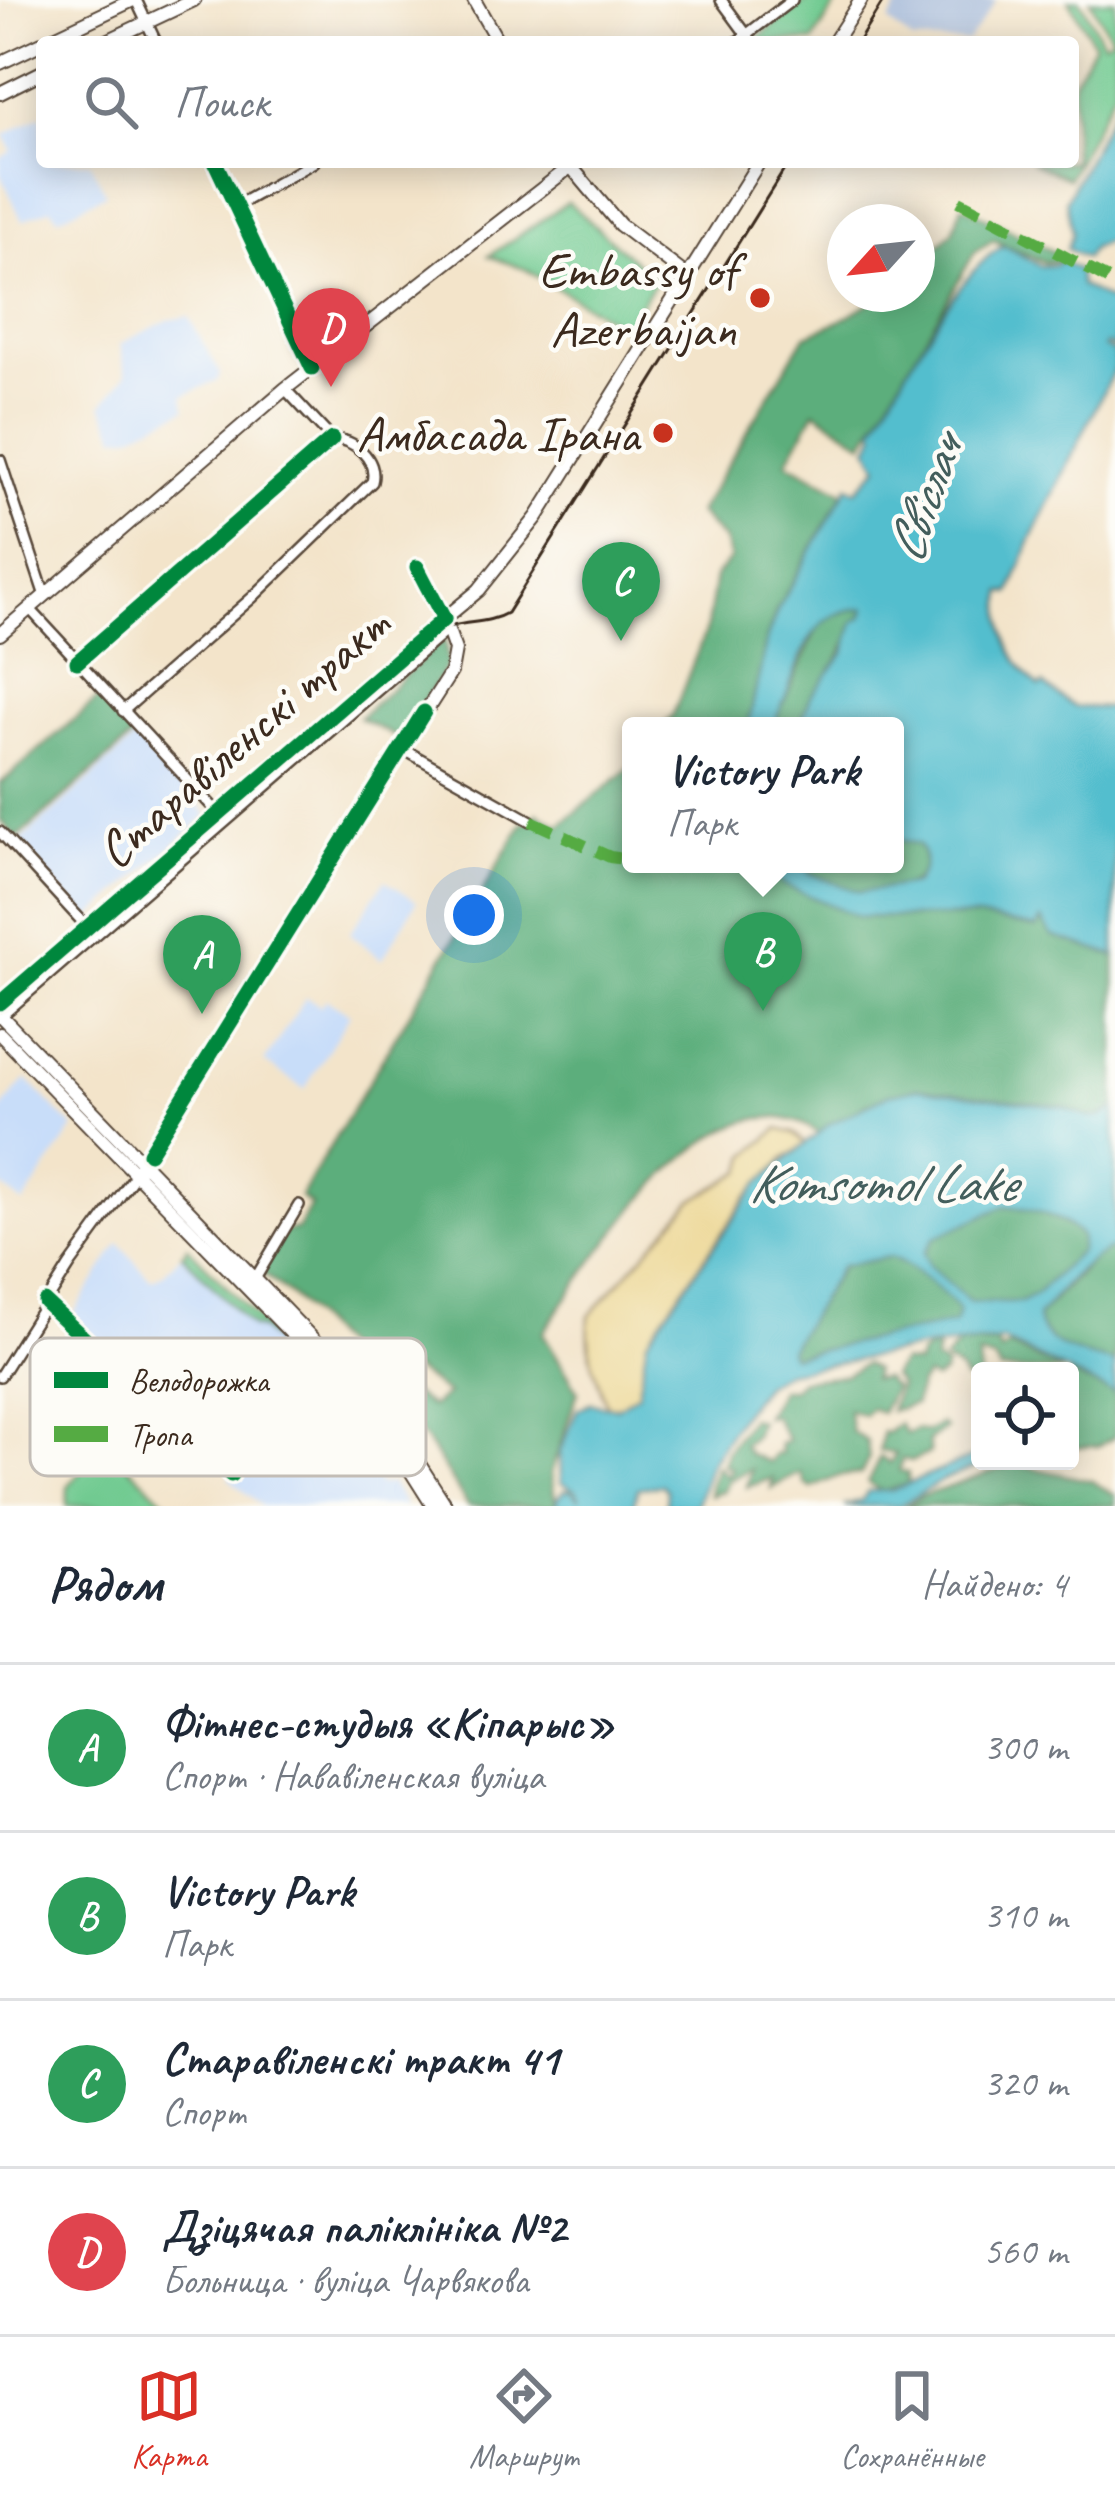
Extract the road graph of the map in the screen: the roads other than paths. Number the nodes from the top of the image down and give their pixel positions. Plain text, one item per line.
1 (135, 0) edge
2 (194, 0) edge
3 (474, 0) edge
4 (721, 0) edge
5 (792, 0) edge
6 (861, 0) edge
7 (147, 22) junction
8 (58, 36) edge
9 (118, 36) edge
10 (154, 36) edge
11 (495, 36) edge
12 (743, 36) edge
13 (750, 36) edge
14 (839, 36) edge
15 (36, 46) edge
16 (0, 63) edge
17 (36, 75) edge
18 (0, 93) edge
19 (218, 168) edge
20 (303, 168) edge
21 (564, 168) edge
22 (572, 168) edge
23 (755, 168) edge
24 (236, 206) junction
25 (687, 276) junction
26 (312, 368) junction
27 (285, 389) junction
28 (332, 439) junction
29 (1, 466) edge
30 (417, 567) dead end
31 (45, 596) junction
32 (30, 609) junction
33 (446, 624) junction
34 (0, 634) edge
35 (77, 662) junction
36 (123, 711) junction
37 (401, 748) junction
38 (221, 817) junction
39 (531, 821) dead end
40 (0, 832) edge
41 (91, 931) junction
42 (0, 1003) edge
43 (0, 1016) edge
44 (0, 1034) edge
45 (29, 1054) junction
46 (140, 1169) junction
47 (299, 1205) dead end
48 (255, 1279) junction
49 (45, 1302) junction
50 (84, 1338) edge
51 (298, 1338) edge
52 (311, 1338) edge
53 (0, 1376) edge
54 (426, 1475) edge
55 (414, 1476) edge
56 (433, 1506) edge
57 (446, 1506) edge

1 - 7 street
1 - 8 main road
2 - 7 main road
3 - 11 main road
4 - 12 street
5 - 13 street
6 - 14 main road
7 - 9 main road
7 - 10 street
15 - 16 main road
17 - 18 main road
19 - 24 street
20 - 24 street
21 - 26 main road
22 - 25 main road
23 - 25 main road, Старавіленскі тракт
24 - 26 street
25 - 33 main road, Старавіленскі тракт
26 - 27 main road
27 - 28 street
27 - 31 main road
28 - 35 street
28 - 36 street
29 - 31 street
30 - 33 street
31 - 32 main road
32 - 34 main road
32 - 35 street
33 - 37 main road
33 - 38 street, Старавіленскі тракт
35 - 36 street
36 - 38 street
37 - 39 street
37 - 46 main road
38 - 41 street, Старавіленскі тракт
40 - 41 street
41 - 42 street, Старавіленскі тракт
41 - 43 street, Старавіленскі тракт
43 - 45 main road
44 - 45 main road
45 - 46 main road
46 - 48 main road
46 - 49 street
46 - 51 main road
47 - 48 street
48 - 52 main road
49 - 50 street
49 - 53 street
54 - 57 main road
55 - 56 main road

